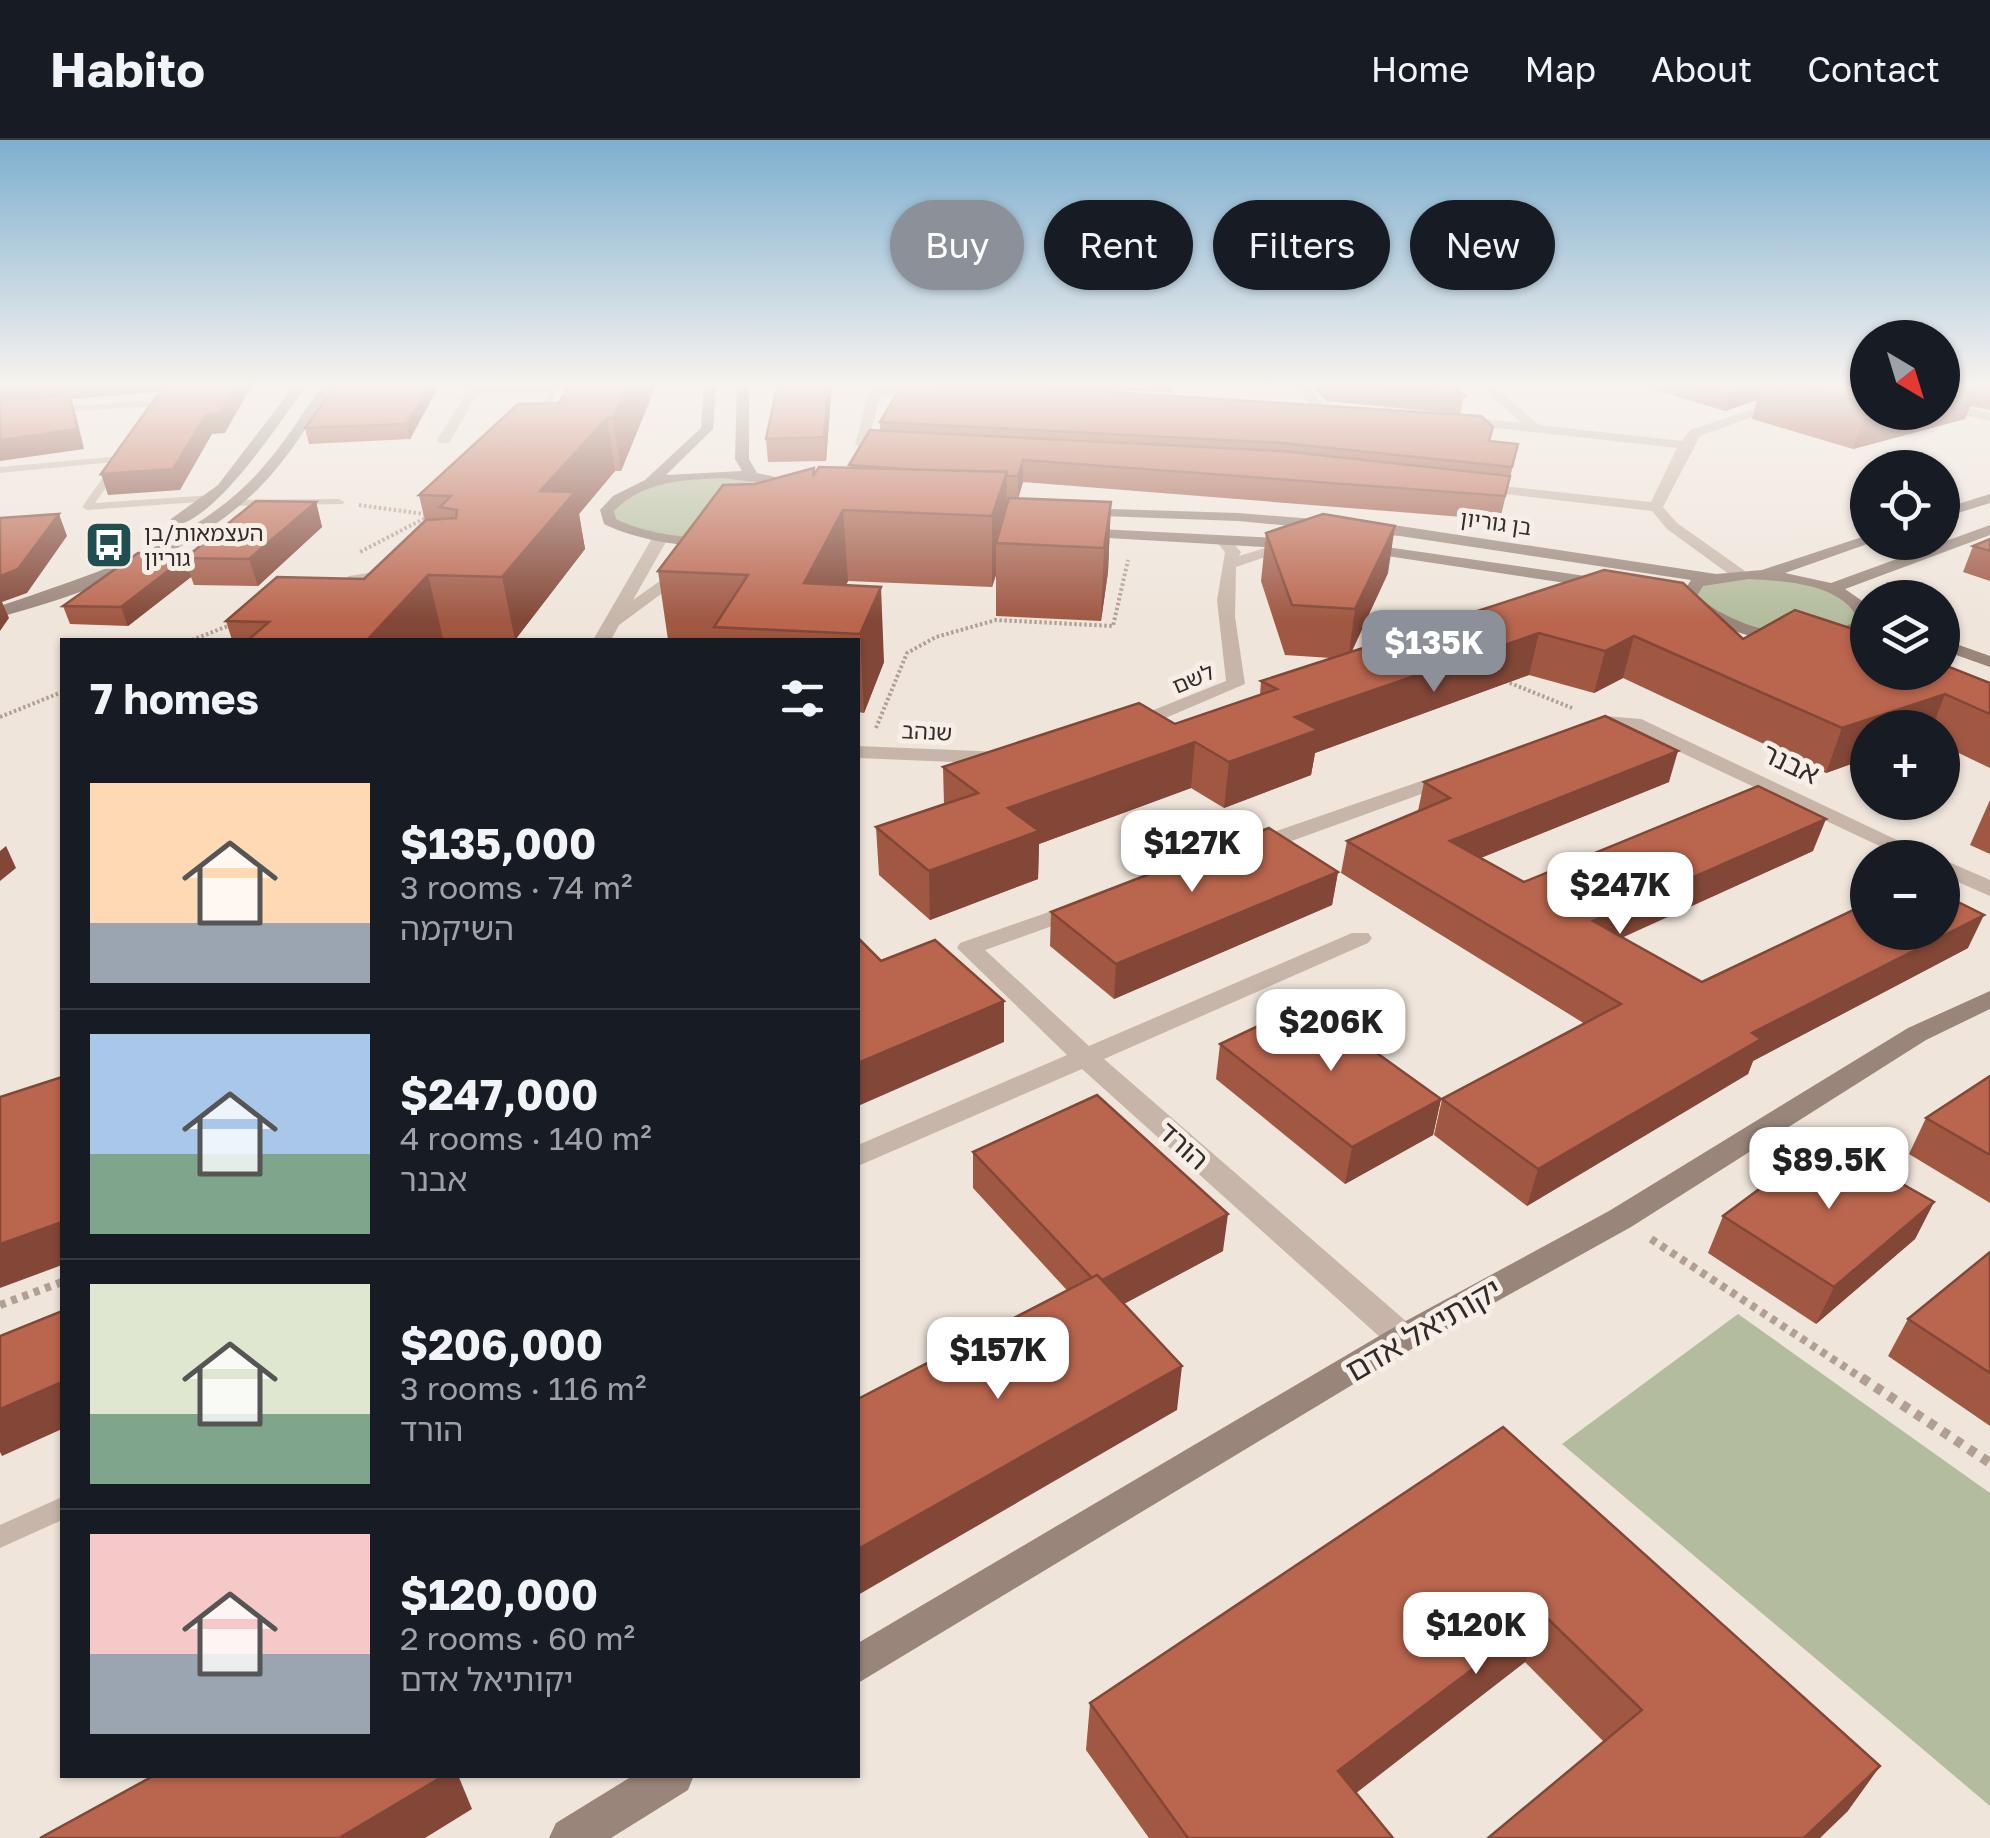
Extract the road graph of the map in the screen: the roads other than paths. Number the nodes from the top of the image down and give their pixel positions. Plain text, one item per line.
1 (94, 462) edge
2 (119, 462) edge
3 (245, 462) edge
4 (273, 462) edge
5 (671, 462) edge
6 (744, 462) edge
7 (1676, 462) edge
8 (0, 470) edge
9 (752, 476) junction
10 (648, 484) junction
11 (1450, 484) edge
12 (795, 489) junction
13 (828, 495) edge
14 (212, 498) junction
15 (1990, 498) edge
16 (235, 502) junction
17 (339, 502) dead end
18 (1656, 507) junction
19 (1960, 508) edge
20 (1058, 511) edge
21 (784, 524) junction
22 (802, 524) edge
23 (1990, 530) edge
24 (1060, 532) edge
25 (732, 539) junction
26 (1222, 539) junction
27 (659, 540) junction
28 (1850, 545) edge
29 (1347, 548) edge
30 (1228, 565) junction
31 (410, 572) edge
32 (1740, 574) junction
33 (1763, 574) junction
34 (1711, 578) junction
35 (1615, 586) edge
36 (1832, 590) junction
37 (321, 595) edge
38 (1850, 599) edge
39 (0, 601) edge
40 (0, 612) edge
41 (614, 621) junction
42 (1850, 632) edge
43 (1840, 636) junction
44 (603, 638) edge
45 (1850, 639) edge
46 (1960, 651) edge
47 (1990, 662) edge
48 (1111, 733) edge
49 (1568, 736) edge
50 (862, 752) edge
51 (1023, 757) edge
52 (1474, 769) edge
53 (1885, 840) edge
54 (1231, 855) edge
55 (1960, 875) edge
56 (1990, 889) edge
57 (1100, 902) edge
58 (1360, 938) dead end
59 (1990, 999) edge
60 (1085, 1057) junction
61 (860, 1155) edge
62 (1403, 1338) junction
63 (60, 1509) edge
64 (0, 1537) edge
65 (860, 1663) edge
66 (668, 1778) edge
67 (570, 1838) edge

1 - 8 lane
2 - 14 lane
3 - 14 street
4 - 16 street
5 - 10 street
6 - 9 street
7 - 18 street
9 - 10 street
9 - 12 street
10 - 27 street
11 - 18 street
12 - 13 street
12 - 21 street
14 - 39 street
15 - 19 street
16 - 17 lane
16 - 40 street
18 - 32 street
20 - 34 street, בן גוריון
21 - 22 street
21 - 25 street
23 - 36 street
24 - 26 street
25 - 27 street
25 - 41 street
26 - 30 street, לשם
26 - 30 street
27 - 41 street
28 - 33 street
29 - 35 street
30 - 48 street, לשם
31 - 37 lane
32 - 33 street, בן גוריון
32 - 34 street, בן גוריון
33 - 36 street
34 - 43 street
36 - 38 street
41 - 44 street
42 - 43 street
43 - 45 street
46 - 47 street
49 - 53 street, אבנר
50 - 51 street, שנהב
52 - 54 street
55 - 56 street
57 - 60 street, הורד
58 - 60 street
59 - 62 street, יקותיאל אדם
60 - 61 street
60 - 62 street, הורד
62 - 65 street, יקותיאל אדם
63 - 64 lane
66 - 67 street

